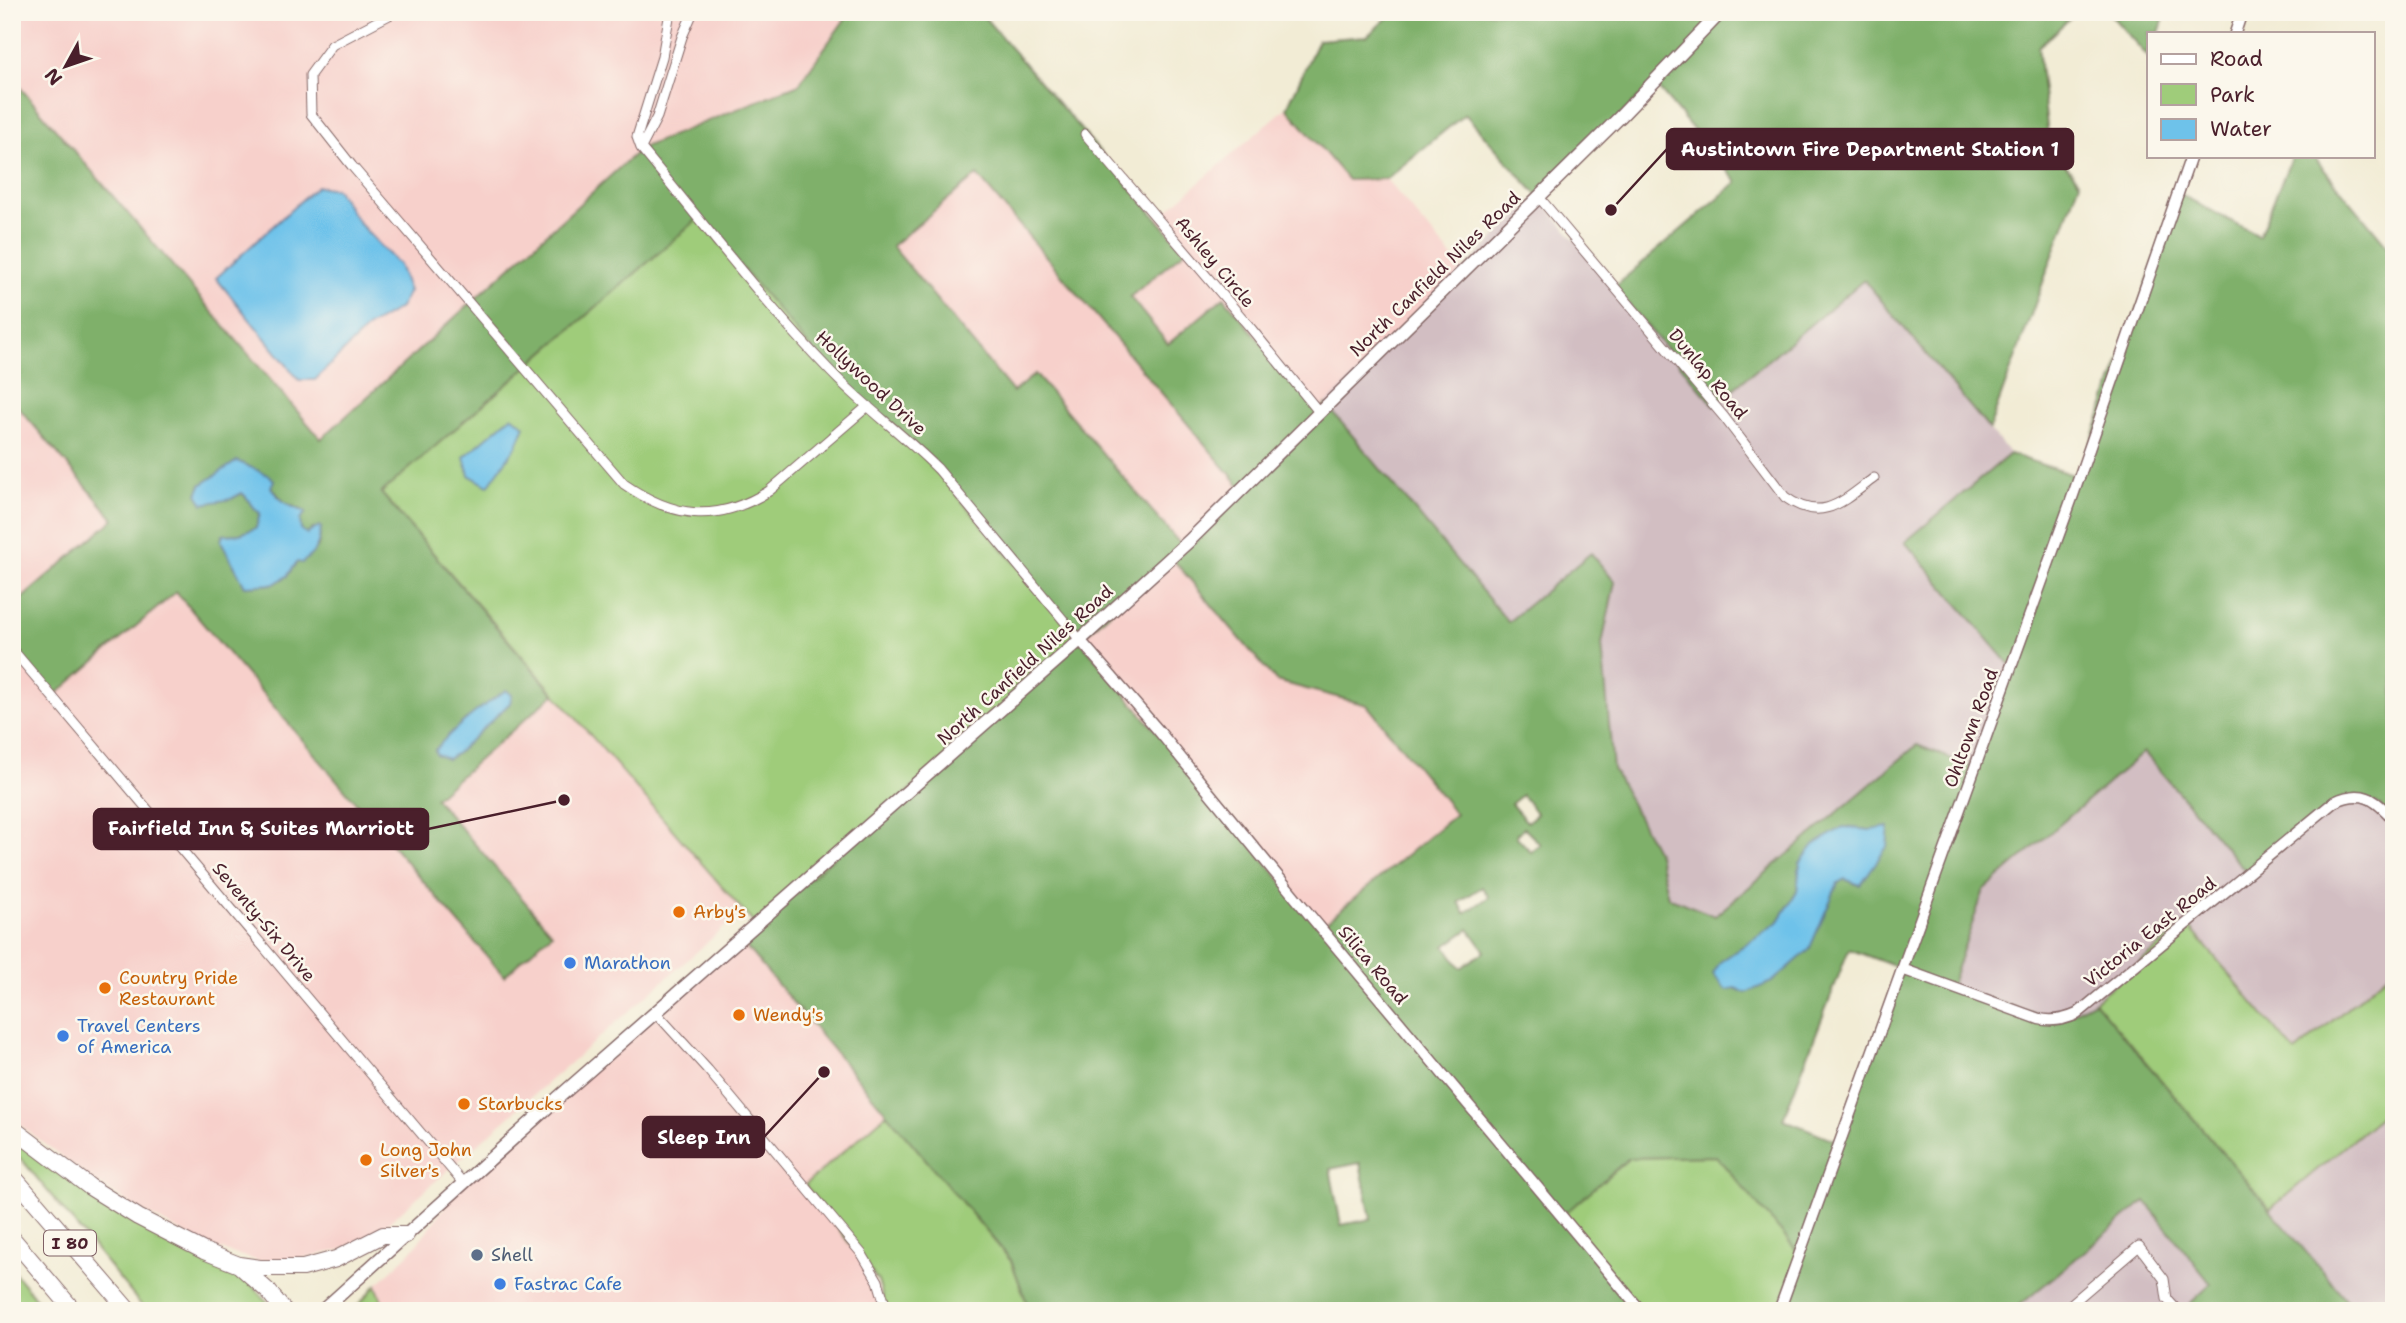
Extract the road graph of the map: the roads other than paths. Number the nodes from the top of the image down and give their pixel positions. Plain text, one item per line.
1 (395, 12) edge
2 (670, 12) edge
3 (693, 12) edge
4 (1721, 12) edge
5 (2242, 12) edge
6 (2235, 32) edge
7 (1086, 134) dead end
8 (641, 148) junction
9 (2190, 158) edge
10 (1538, 196) junction
11 (868, 406) junction
12 (1318, 412) junction
13 (1874, 478) dead end
14 (1080, 640) junction
15 (12, 649) edge
16 (2394, 820) edge
17 (1902, 969) junction
18 (657, 1014) junction
19 (12, 1128) edge
20 (12, 1175) edge
21 (463, 1183) junction
22 (406, 1235) junction
23 (12, 1238) edge
24 (239, 1265) junction
25 (74, 1311) edge
26 (129, 1311) edge
27 (284, 1311) edge
28 (322, 1311) edge
29 (887, 1311) edge
30 (1641, 1311) edge
31 (1779, 1311) edge
32 (2063, 1311) edge
33 (2178, 1311) edge

1 - 11 street
2 - 8 street
3 - 8 street
4 - 10 main road, North Canfield Niles Road
5 - 6 street
7 - 12 street, Ashley Circle
8 - 11 street, Hollywood Drive
9 - 17 street, Ohltown Road
10 - 12 main road, North Canfield Niles Road
10 - 13 street, Dunlap Road
11 - 14 street, Hollywood Drive
12 - 14 main road, North Canfield Niles Road
14 - 18 main road, North Canfield Niles Road
14 - 30 street, Silica Road
15 - 21 street, Seventy-Six Drive
16 - 17 street, Victoria East Road
17 - 31 street, Ohltown Road
18 - 21 main road, North Canfield Niles Road
18 - 29 street
19 - 24 highway
20 - 26 highway, I 80
21 - 22 main road, North Canfield Niles Road
22 - 24 highway
22 - 28 main road, North Canfield Niles Road
23 - 25 highway, I 80
24 - 27 highway
32 - 33 street

